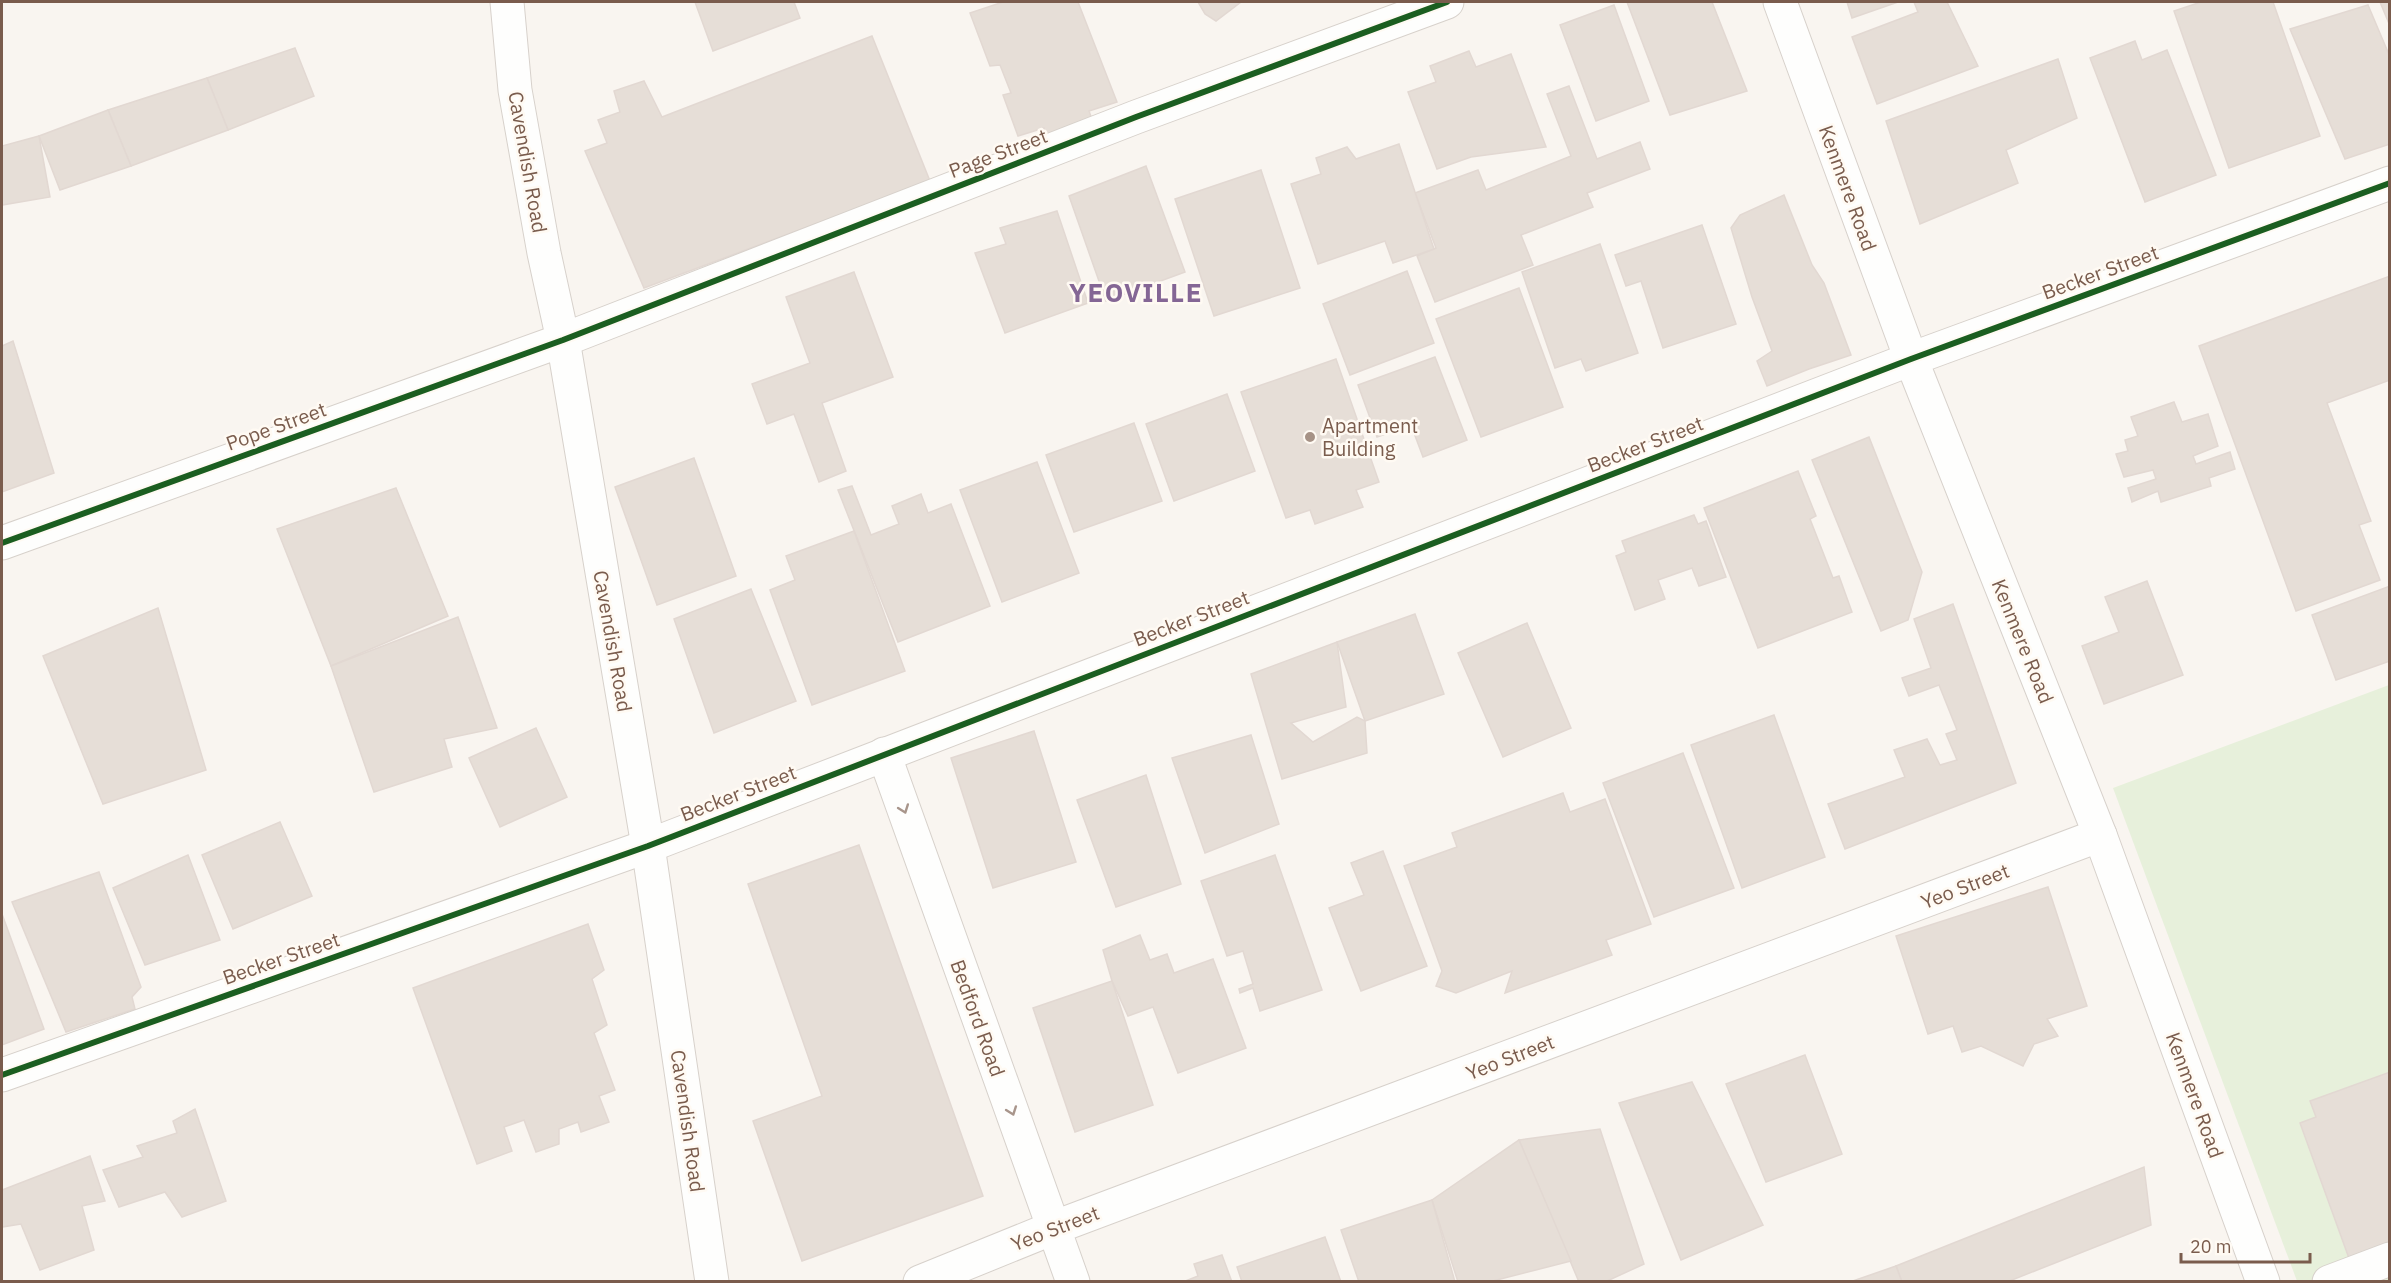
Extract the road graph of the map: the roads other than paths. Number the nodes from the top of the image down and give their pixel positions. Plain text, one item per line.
1 (507, 2) edge
2 (1447, 2) edge
3 (1780, 2) edge
4 (2390, 183) edge
5 (563, 340) junction
6 (1911, 359) junction
7 (2, 543) edge
8 (884, 754) junction
9 (2100, 835) junction
10 (648, 846) junction
11 (2, 1075) edge
12 (1053, 1228) junction
13 (2390, 1259) edge
14 (712, 1281) edge
15 (920, 1281) edge
16 (1073, 1281) edge
17 (2263, 1281) edge
18 (2329, 1281) edge

1 - 5 street, Cavendish Road
2 - 5 street, Page Street
3 - 6 street, Kenmere Road
4 - 6 street, Becker Street
5 - 7 street, Pope Street
5 - 10 street, Cavendish Road
6 - 8 street, Becker Street
6 - 9 street, Kenmere Road
8 - 10 street, Becker Street
8 -> 12 street, Bedford Road
9 - 12 street, Yeo Street
9 - 17 street, Kenmere Road
10 - 11 street, Becker Street
10 - 14 street, Cavendish Road
12 - 15 street, Yeo Street
12 - 16 street, Bedford Road
13 - 18 street

